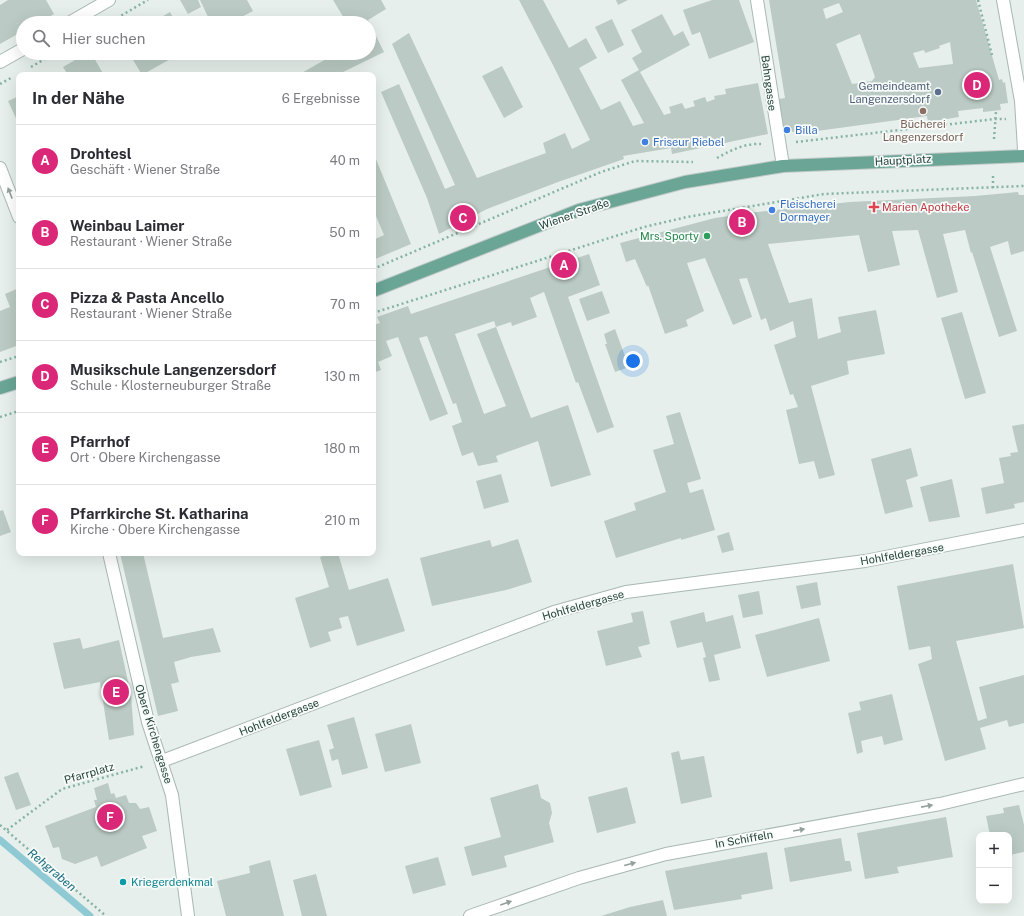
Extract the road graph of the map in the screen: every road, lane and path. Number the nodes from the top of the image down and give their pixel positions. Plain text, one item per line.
1 (109, 0) edge
2 (148, 0) edge
3 (757, 0) edge
4 (978, 0) edge
5 (1003, 0) edge
6 (81, 16) edge
7 (120, 16) edge
8 (16, 53) edge
9 (992, 55) dead end
10 (0, 62) edge
11 (996, 111) dead end
12 (779, 144) junction
13 (1024, 149) edge
14 (1024, 156) edge
15 (783, 166) junction
16 (0, 168) edge
17 (1024, 186) edge
18 (16, 209) edge
19 (376, 290) edge
20 (376, 312) edge
21 (16, 357) edge
22 (0, 362) edge
23 (16, 383) edge
24 (0, 388) edge
25 (16, 412) edge
26 (0, 417) edge
27 (1024, 530) edge
28 (110, 556) edge
29 (162, 761) junction
30 (1024, 784) edge
31 (0, 825) edge
32 (7, 830) junction
33 (106, 916) edge
34 (188, 916) edge
35 (470, 916) edge

1 - 6 street
2 - 7 path
3 - 12 street, Bahngasse
4 - 9 path
5 - 13 street
8 - 10 street
11 - 12 path
12 - 15 street, Bahngasse
14 - 15 main road, Hauptplatz
15 - 19 main road, Wiener Straße
18 -> 16 street
17 - 20 path
21 - 22 path
23 - 24 main road
25 - 26 path
27 - 29 street, Hohlfeldergasse
28 - 29 street, Obere Kirchengasse
29 - 32 path, Pfarrplatz
29 - 34 street, Obere Kirchengasse
35 -> 30 street, In Schiffeln
31 - 32 path
32 - 33 path

